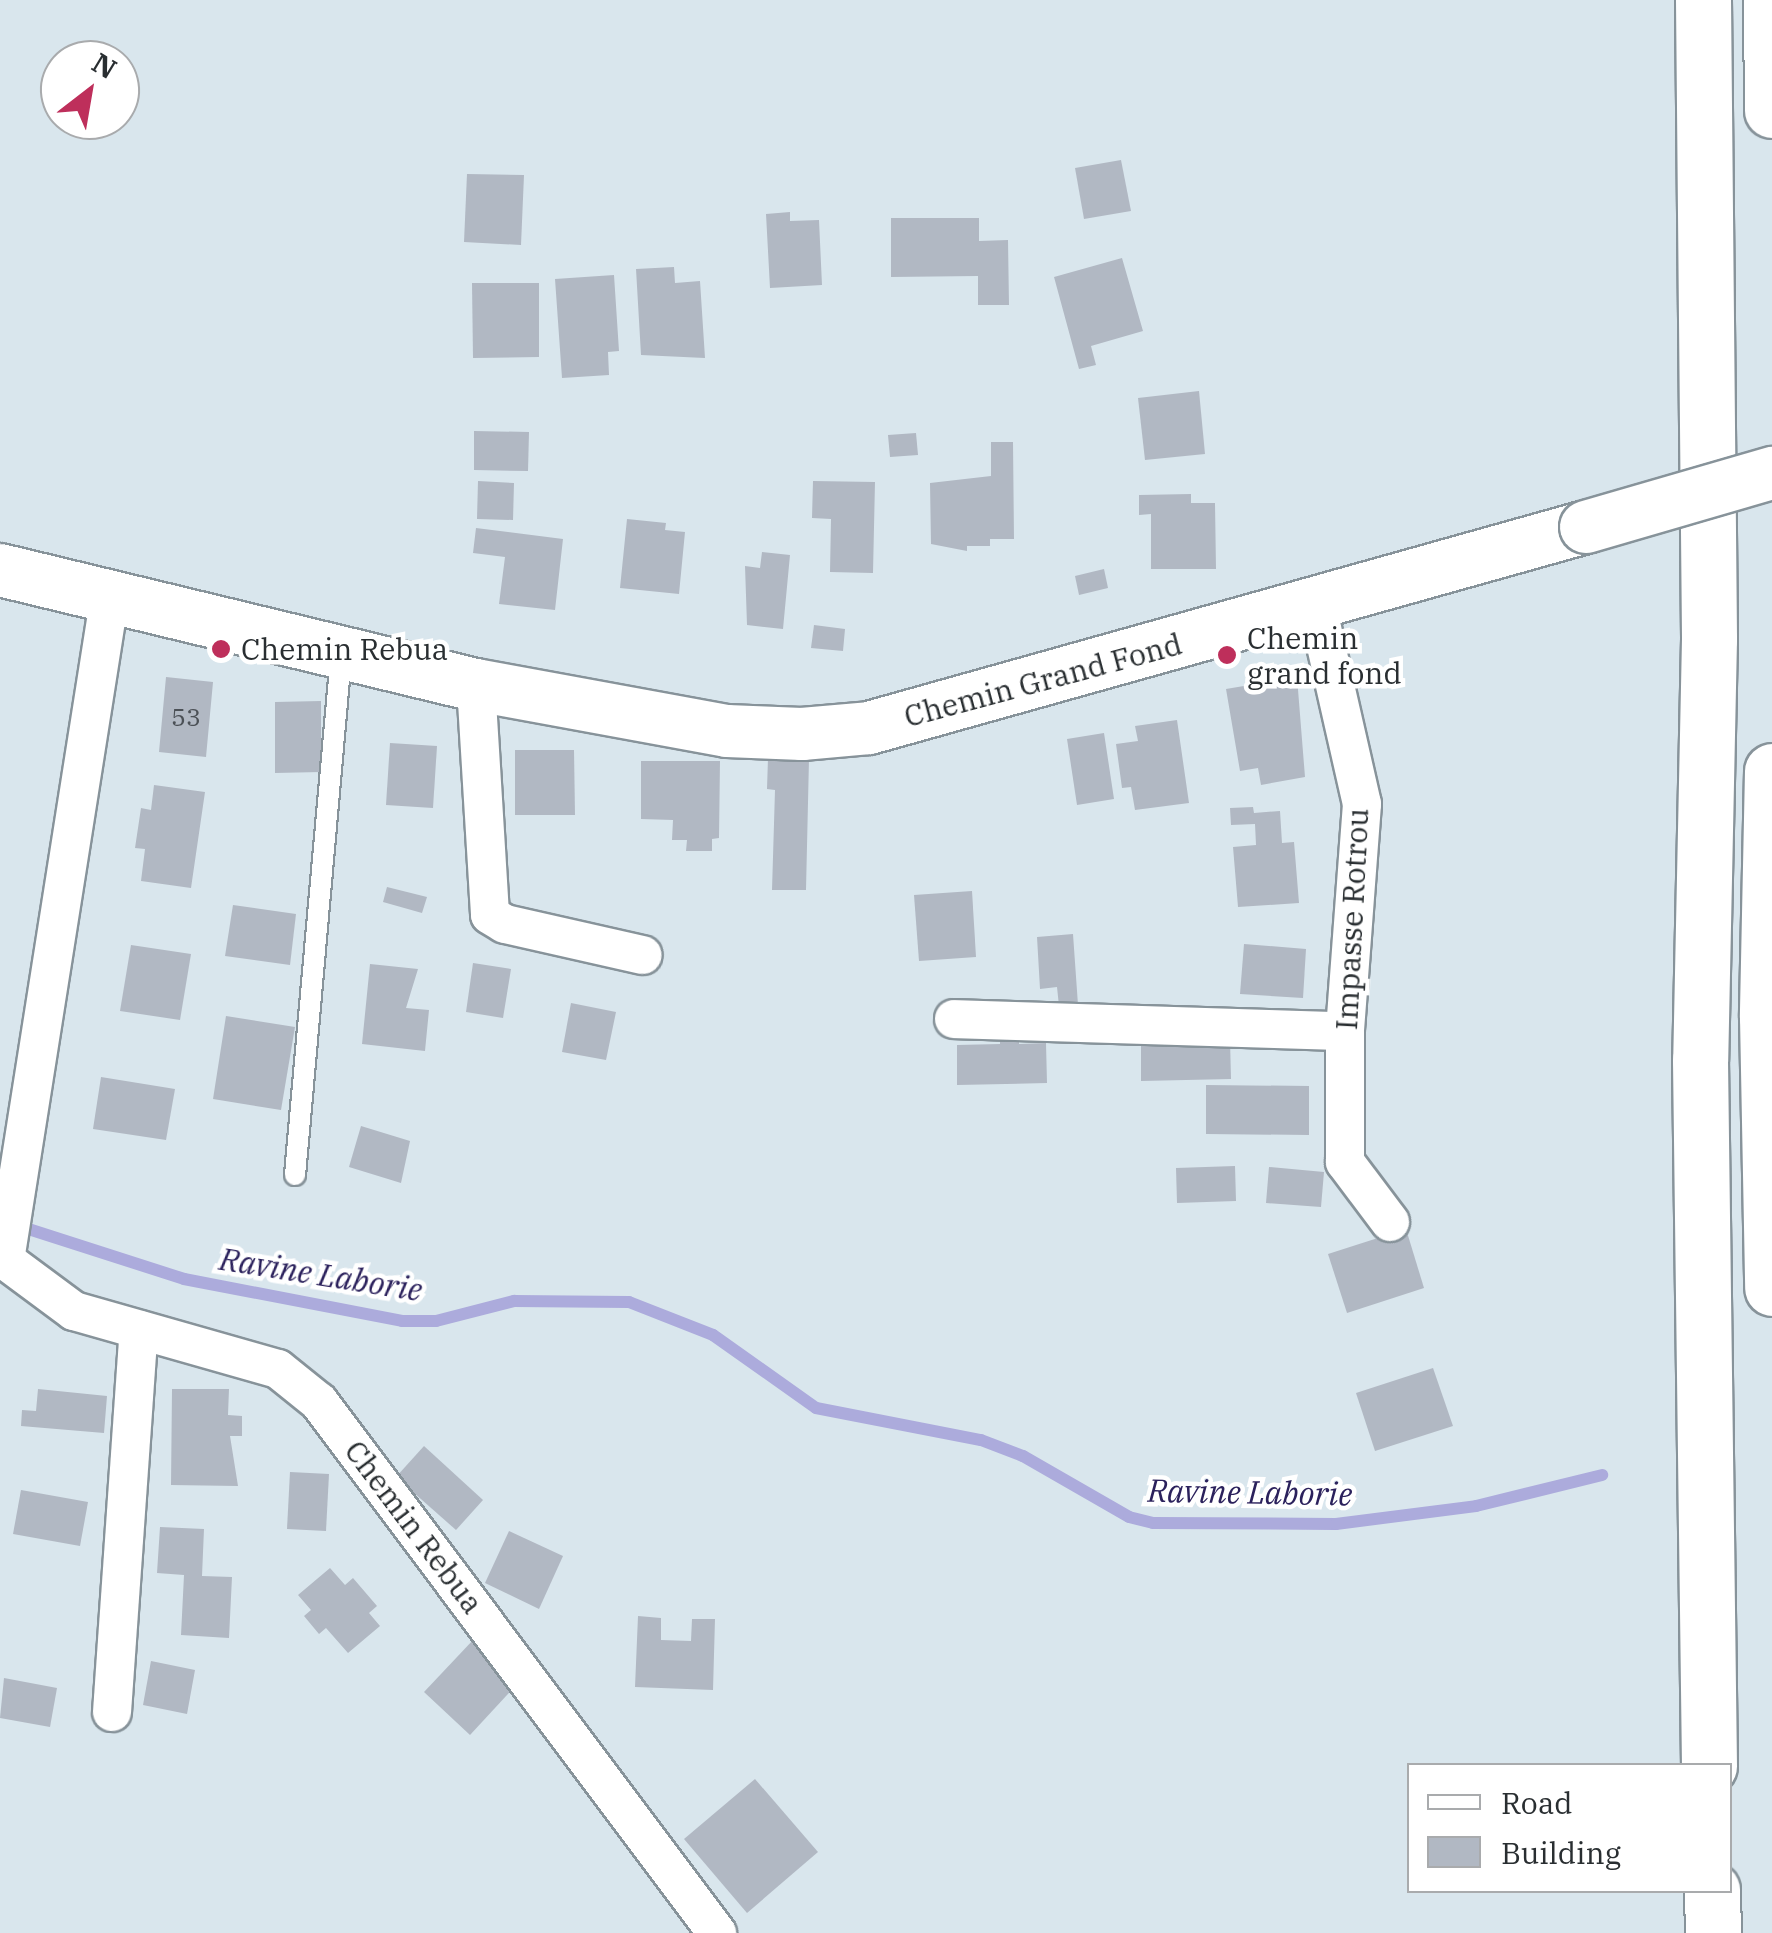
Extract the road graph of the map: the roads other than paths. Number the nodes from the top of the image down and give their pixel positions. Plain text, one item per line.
1 (1703, 0) edge
2 (1772, 0) edge
3 (1772, 110) edge
4 (1772, 474) edge
5 (0, 570) edge
6 (110, 596) junction
7 (1316, 606) junction
8 (341, 656) junction
9 (476, 685) junction
10 (1772, 771) edge
11 (644, 955) dead end
12 (954, 1018) dead end
13 (1345, 1030) junction
14 (296, 1175) dead end
15 (1390, 1222) dead end
16 (4, 1255) edge
17 (1772, 1288) edge
18 (139, 1330) junction
19 (112, 1712) dead end
20 (1709, 1763) edge
21 (1712, 1893) edge
22 (717, 1933) edge
23 (1713, 1933) edge

1 - 20 highway
2 - 3 highway
4 - 7 street, Chemin Grand Fond, bridge
5 - 6 street, Chemin Grand Fond
6 - 8 street, Chemin Grand Fond
6 - 16 street, Chemin Rebua
7 - 9 street, Chemin Grand Fond
7 - 13 street, Impasse Rotrou
8 - 9 street, Chemin Grand Fond
8 - 14 lane
9 - 11 street
10 - 17 highway
12 - 13 street
13 - 15 street, Impasse Rotrou
16 - 18 street, Chemin Rebua
18 - 19 street
18 - 22 street, Chemin Rebua
21 - 23 highway

